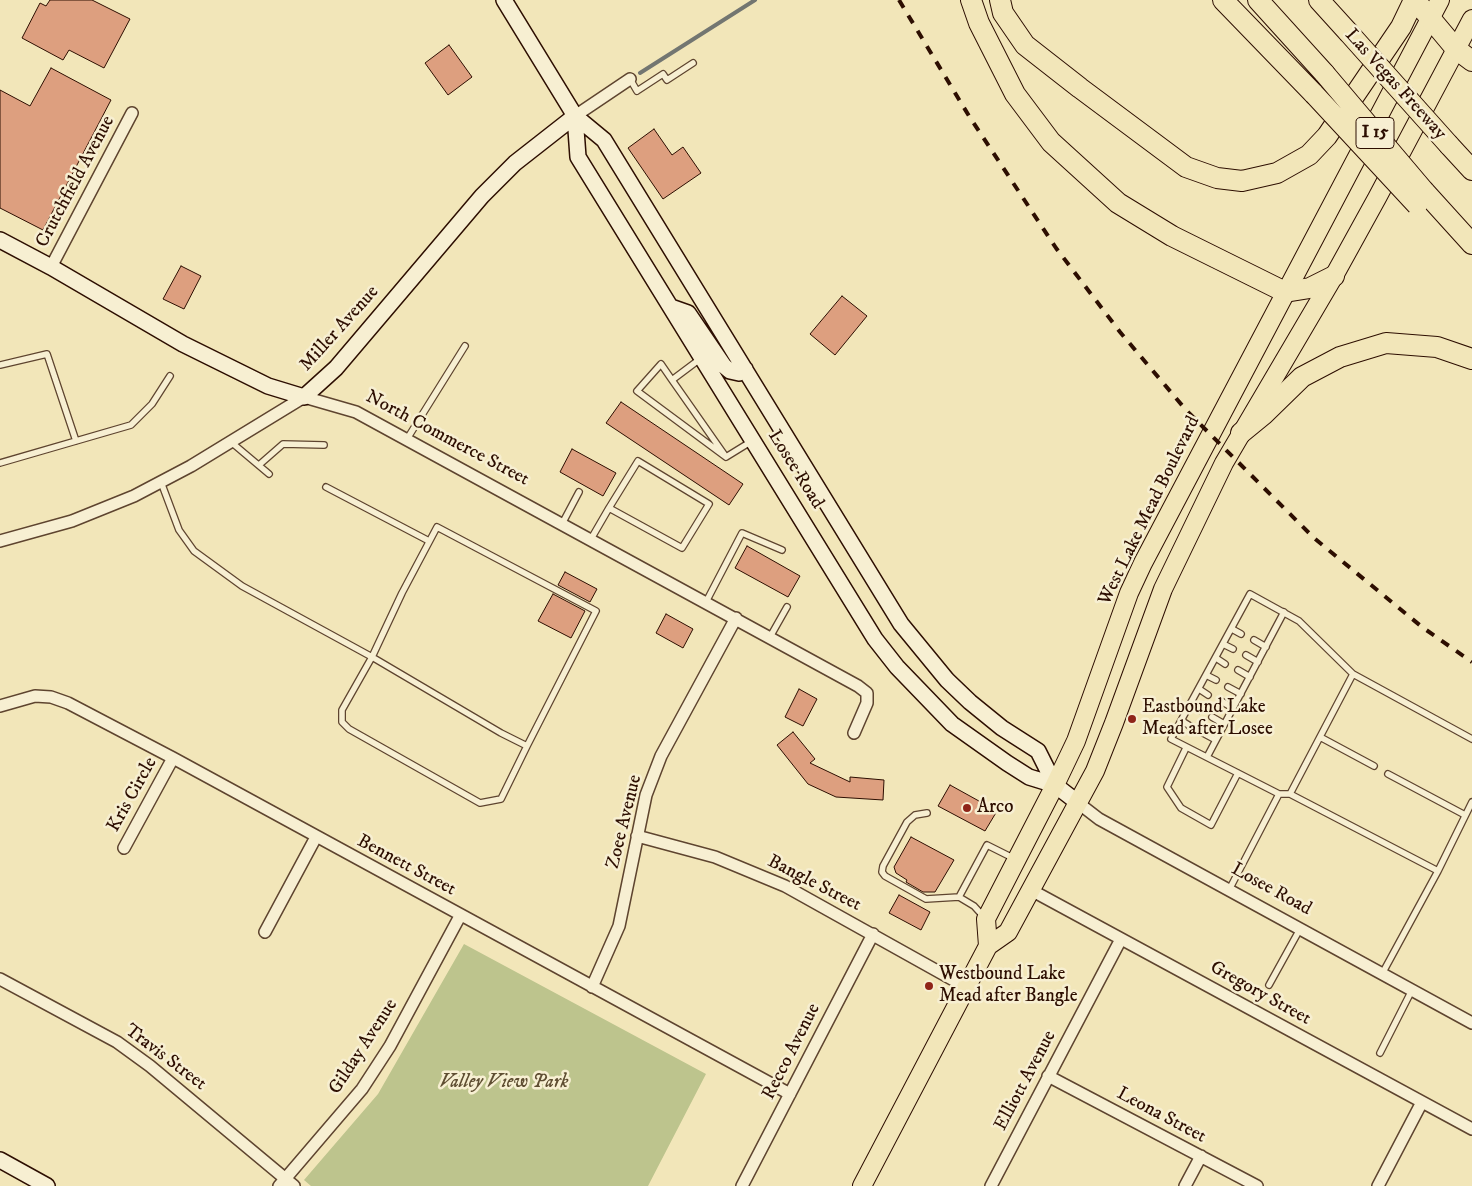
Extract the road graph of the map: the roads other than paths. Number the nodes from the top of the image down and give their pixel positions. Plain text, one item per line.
1 (504, 0) edge
2 (972, 0) edge
3 (1000, 0) edge
4 (1223, 0) edge
5 (1258, 0) edge
6 (1319, 0) edge
7 (1415, 0) edge
8 (1440, 0) edge
9 (1430, 18) junction
10 (1472, 19) edge
11 (1464, 55) edge
12 (694, 63) dead end
13 (630, 79) joint
14 (132, 113) dead end
15 (575, 116) junction
16 (1472, 170) edge
17 (1421, 198) junction
18 (0, 240) edge
19 (1472, 244) edge
20 (51, 267) junction
21 (1334, 276) junction
22 (1285, 292) junction
23 (671, 307) junction
24 (465, 346) dead end
25 (702, 357) junction
26 (1472, 359) edge
27 (0, 365) edge
28 (745, 369) junction
29 (170, 376) dead end
30 (672, 380) junction
31 (304, 396) junction
32 (1241, 433) junction
33 (407, 439) junction
34 (76, 441) junction
35 (753, 441) junction
36 (231, 442) junction
37 (324, 445) dead end
38 (726, 457) junction
39 (0, 463) edge
40 (259, 465) junction
41 (269, 474) dead end
42 (161, 482) junction
43 (326, 487) dead end
44 (579, 492) dead end
45 (609, 508) junction
46 (562, 524) junction
47 (591, 539) junction
48 (0, 541) edge
49 (429, 541) junction
50 (782, 550) dead end
51 (706, 602) junction
52 (786, 607) dead end
53 (1284, 612) junction
54 (736, 618) junction
55 (1232, 629) junction
56 (1241, 634) dead end
57 (770, 637) junction
58 (1254, 640) dead end
59 (1223, 644) junction
60 (1266, 647) junction
61 (1233, 649) dead end
62 (1246, 656) dead end
63 (372, 657) junction
64 (1216, 658) junction
65 (1258, 662) junction
66 (1226, 664) dead end
67 (1238, 670) dead end
68 (1353, 674) junction
69 (1206, 675) junction
70 (1250, 677) junction
71 (1216, 680) dead end
72 (1228, 687) dead end
73 (1199, 689) junction
74 (1208, 694) dead end
75 (1241, 694) junction
76 (1221, 701) dead end
77 (1190, 705) junction
78 (0, 706) edge
79 (1233, 708) junction
80 (1199, 710) dead end
81 (1212, 717) dead end
82 (1182, 721) junction
83 (1224, 724) junction
84 (1190, 726) dead end
85 (854, 733) dead end
86 (1203, 733) dead end
87 (1320, 736) junction
88 (1472, 739) edge
89 (1216, 740) junction
90 (527, 746) junction
91 (1186, 748) junction
92 (1207, 757) junction
93 (173, 758) junction
94 (1374, 766) dead end
95 (1238, 773) junction
96 (1388, 774) dead end
97 (1055, 785) junction
98 (1278, 794) junction
99 (1290, 794) junction
100 (1077, 802) junction
101 (1472, 802) edge
102 (927, 813) dead end
103 (1465, 815) junction
104 (637, 836) junction
105 (316, 837) junction
106 (124, 848) dead end
107 (1016, 860) junction
108 (1438, 871) junction
109 (1031, 890) junction
110 (1229, 890) junction
111 (959, 897) junction
112 (460, 916) junction
113 (986, 918) junction
114 (1300, 929) junction
115 (265, 932) dead end
116 (873, 934) junction
117 (1121, 939) junction
118 (988, 946) junction
119 (1382, 974) junction
120 (0, 979) edge
121 (1269, 986) dead end
122 (592, 987) junction
123 (966, 987) junction
124 (1412, 990) junction
125 (1472, 1023) edge
126 (1380, 1054) dead end
127 (1048, 1076) junction
128 (790, 1094) junction
129 (1422, 1102) junction
130 (1472, 1129) edge
131 (1201, 1156) junction
132 (0, 1160) edge
133 (286, 1184) edge
134 (47, 1186) edge
135 (742, 1186) edge
136 (862, 1186) edge
137 (990, 1186) edge
138 (1185, 1186) edge
139 (1257, 1186) edge
140 (1378, 1186) edge

1 - 15 main road, Losee Road
2 - 22 highway
3 - 7 highway
4 - 17 highway, bridge
5 - 17 highway, I 15, bridge
6 - 16 highway, Las Vegas Freeway / I 15, bridge
7 - 9 highway
8 - 9 main road, West Lake Mead Boulevard
9 - 11 highway
9 - 22 main road, West Lake Mead Boulevard
10 - 11 main road
11 - 21 main road
12 - 13 lane
13 - 15 street, Miller Avenue
14 - 20 street, Crutchfield Avenue
15 - 23 main road, Losee Road
15 - 28 main road, Losee Road
15 - 31 main road, Miller Avenue
17 - 19 highway, I 15
18 - 20 main road, North Commerce Street
20 - 31 main road, North Commerce Street
21 - 22 highway
21 - 32 main road
22 - 97 main road, West Lake Mead Boulevard
23 - 25 main road, Losee Road
23 - 28 main road
24 - 33 lane
25 - 30 lane
25 - 35 main road, Losee Road
26 - 32 highway
27 - 34 lane
28 - 97 main road, Losee Road
29 - 34 lane
30 - 38 lane
30 - 38 lane
31 - 33 street, North Commerce Street
31 - 36 street, Miller Avenue
32 - 100 main road
33 - 46 street, North Commerce Street
34 - 39 lane
35 - 38 lane
35 - 97 main road, Losee Road
36 - 40 lane
36 - 42 street, Miller Avenue
37 - 40 lane
40 - 41 lane
42 - 48 street, Miller Avenue
42 - 63 lane
43 - 49 lane
44 - 46 lane
45 - 45 lane
45 - 47 lane
46 - 47 street, North Commerce Street
47 - 51 street, North Commerce Street
49 - 63 lane
49 - 90 lane
50 - 51 lane
51 - 54 street, North Commerce Street
52 - 57 lane
53 - 55 lane
53 - 60 lane
53 - 68 lane
54 - 57 street, North Commerce Street
54 - 104 street, Zoee Avenue
55 - 56 lane
55 - 59 lane
57 - 85 street, North Commerce Street
58 - 60 lane
59 - 61 lane
59 - 64 lane
60 - 65 lane
62 - 65 lane
63 - 90 lane
63 - 90 lane
64 - 66 lane
64 - 69 lane
65 - 70 lane
67 - 70 lane
68 - 87 lane
68 - 88 lane
69 - 71 lane
69 - 73 lane
70 - 75 lane
72 - 75 lane
73 - 74 lane
73 - 77 lane
75 - 79 lane
76 - 79 lane
77 - 80 lane
77 - 82 lane
78 - 93 street, Bennett Street
79 - 83 lane
81 - 83 lane
82 - 84 lane
82 - 91 lane
83 - 89 lane
86 - 89 lane
87 - 94 lane
87 - 99 lane
89 - 92 lane
91 - 92 lane
91 - 95 lane
92 - 95 lane
93 - 105 street, Bennett Street
93 - 106 street, Kris Circle
95 - 98 lane
96 - 103 lane
97 - 100 main road, Losee Road
97 - 107 main road, West Lake Mead Boulevard
98 - 99 lane
98 - 110 lane
99 - 108 lane
100 - 109 main road
100 - 110 street, Losee Road
101 - 103 lane
102 - 111 lane
103 - 108 lane
104 - 116 street, Bangle Street
104 - 122 street, Zoee Avenue
105 - 112 street, Bennett Street
105 - 115 street
107 - 111 lane
107 - 113 main road, West Lake Mead Boulevard
108 - 119 lane
109 - 117 street, Gregory Street
109 - 118 main road
110 - 114 street, Losee Road
111 - 113 lane
112 - 122 street, Bennett Street
112 - 133 street, Gilday Avenue
113 - 118 main road
114 - 119 street, Losee Road
114 - 121 lane
116 - 123 street, Bangle Street
116 - 128 street, Recco Avenue
117 - 127 street, Elliott Avenue
117 - 129 street, Gregory Street
118 - 123 main road
119 - 124 street, Losee Road
120 - 133 street, Travis Street
122 - 128 street, Bennett Street
123 - 136 main road
124 - 125 street, Losee Road
124 - 126 lane
127 - 131 street, Leona Street
127 - 137 street, Elliott Avenue
128 - 135 street, Recco Avenue
129 - 130 street, Gregory Street
129 - 140 street
131 - 138 street
131 - 139 street, Leona Street
132 - 134 main road

